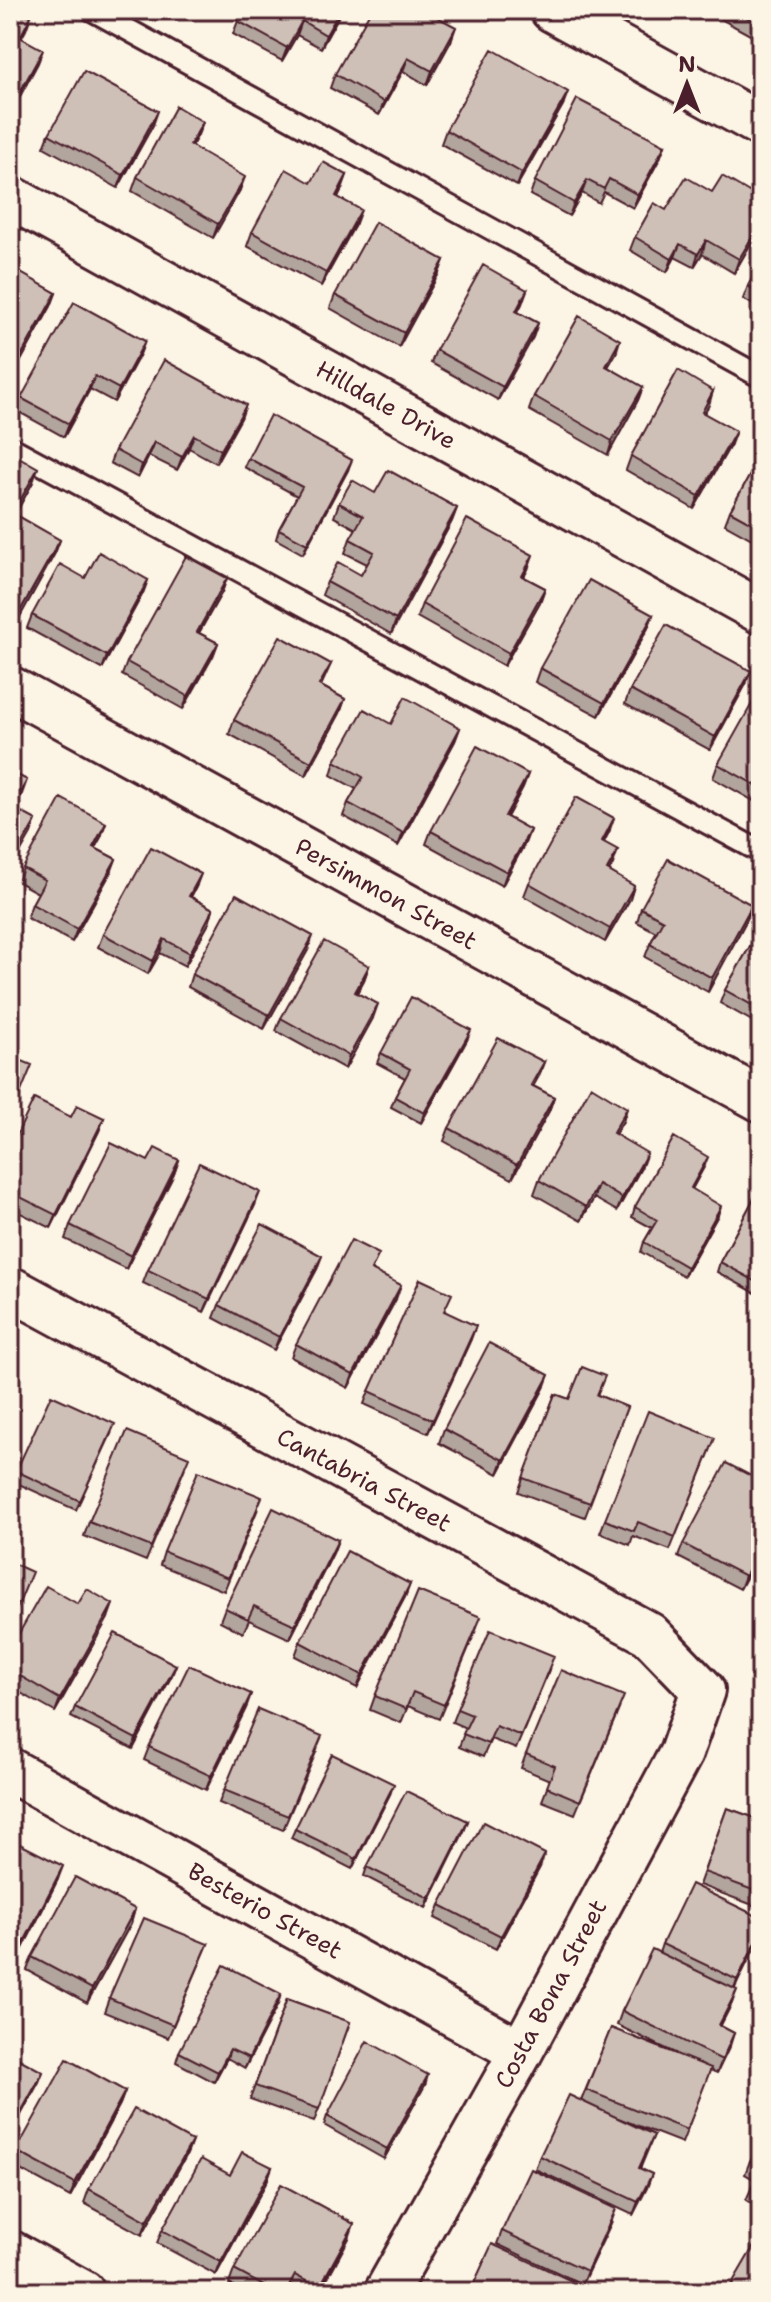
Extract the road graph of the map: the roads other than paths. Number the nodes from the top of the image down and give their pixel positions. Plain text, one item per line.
1 (92, 10) edge
2 (552, 10) edge
3 (761, 125) edge
4 (10, 197) edge
5 (761, 377) edge
6 (10, 447) edge
7 (761, 612) edge
8 (10, 688) edge
9 (761, 852) edge
10 (761, 1100) edge
11 (10, 1288) edge
12 (703, 1690) joint
13 (10, 1770) edge
14 (521, 2052) junction
15 (10, 2252) edge
16 (83, 2292) edge
17 (386, 2292) edge

1 - 5 lane
2 - 3 street
4 - 7 street, Hilldale Drive
6 - 9 lane
8 - 10 street, Persimmon Street
11 - 12 street, Cantabria Street
12 - 14 street, Costa Bona Street
13 - 14 street, Besterio Street
14 - 17 street, Costa Bona Street
15 - 16 street

